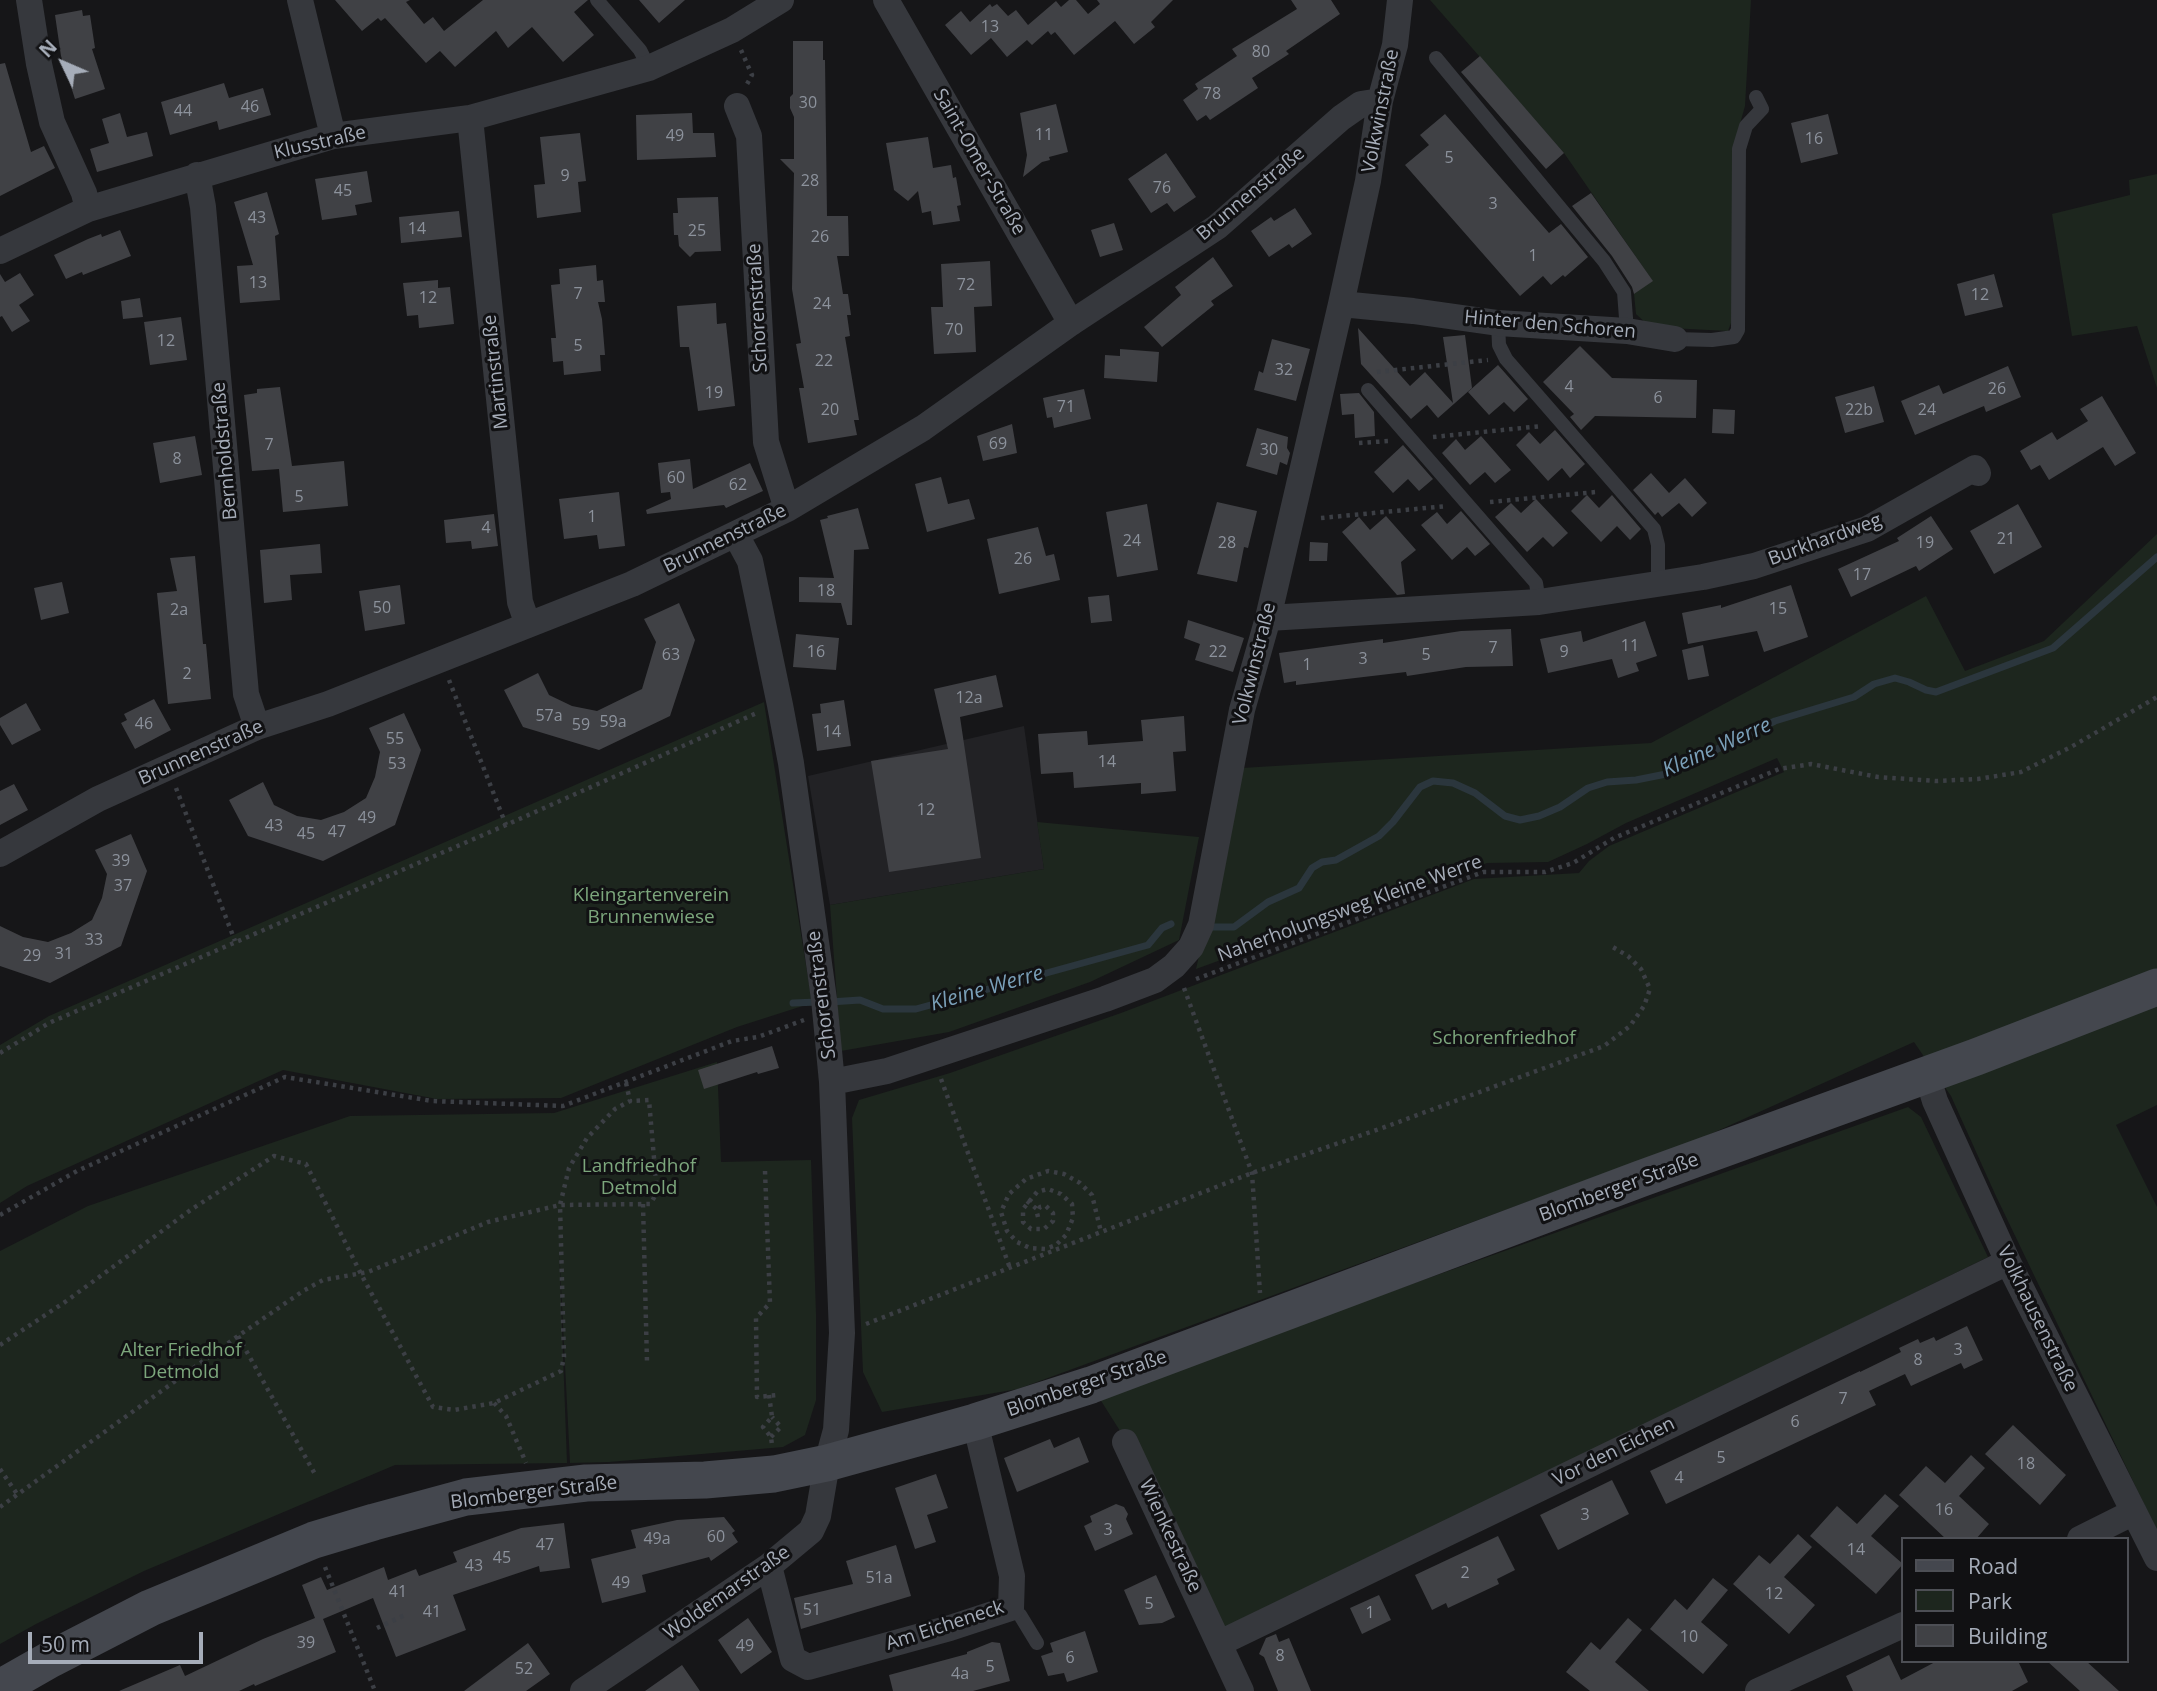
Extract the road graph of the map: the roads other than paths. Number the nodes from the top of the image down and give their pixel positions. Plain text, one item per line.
1 (29, 0) edge
2 (300, 0) edge
3 (597, 0) edge
4 (781, 0) edge
5 (889, 0) edge
6 (1392, 4) edge
7 (1436, 58) dead end
8 (649, 68) junction
9 (1756, 97) dead end
10 (1380, 101) junction
11 (737, 106) dead end
12 (470, 118) junction
13 (333, 136) junction
14 (197, 175) junction
15 (88, 209) junction
16 (0, 251) edge
17 (1341, 304) junction
18 (1071, 323) junction
19 (1498, 323) junction
20 (1627, 331) junction
21 (1675, 339) joint
22 (1368, 390) dead end
23 (1978, 473) dead end
24 (787, 509) junction
25 (736, 535) junction
26 (1658, 584) junction
27 (1539, 602) junction
28 (1268, 618) junction
29 (528, 625) junction
30 (257, 727) junction
31 (0, 854) edge
32 (2157, 987) edge
33 (1927, 1075) junction
34 (832, 1083) junction
35 (2008, 1262) junction
36 (975, 1422) junction
37 (1125, 1442) dead end
38 (827, 1463) junction
39 (2134, 1512) junction
40 (2084, 1537) edge
41 (2157, 1558) edge
42 (769, 1566) junction
43 (1011, 1608) junction
44 (1902, 1625) edge
45 (1037, 1643) dead end
46 (1220, 1643) junction
47 (0, 1688) edge
48 (583, 1691) edge
49 (1241, 1691) edge
50 (1758, 1691) edge

1 - 15 street
2 - 13 street
3 - 8 lane
4 - 8 street, Klusstraße
5 - 18 street, Saint-Omer-Straße
6 - 10 street, Volkwinstraße
7 - 20 lane
8 - 12 street, Klusstraße
9 - 21 lane, Hinter den Schoren
10 - 17 street, Volkwinstraße
10 - 18 street, Brunnenstraße
11 - 24 street, Schorenstraße
12 - 13 street, Klusstraße
12 - 29 street, Martinstraße
13 - 14 street, Klusstraße
14 - 15 street, Klusstraße
14 - 30 street, Bernholdstraße
15 - 16 street, Klusstraße
17 - 19 street, Hinter den Schoren
17 - 28 street, Volkwinstraße
18 - 24 street, Brunnenstraße
19 - 20 street, Hinter den Schoren
19 - 26 lane
20 - 21 street, Hinter den Schoren
22 - 27 lane
23 - 26 street, Burkhardweg
24 - 25 street, Brunnenstraße
25 - 29 street, Brunnenstraße
25 - 34 street, Schorenstraße
26 - 27 street, Burkhardweg
27 - 28 street, Burkhardweg
28 - 34 street, Volkwinstraße
29 - 30 street, Brunnenstraße
30 - 31 street, Brunnenstraße
32 - 33 street, Blomberger Straße
33 - 35 street, Volkhausenstraße
33 - 36 street, Blomberger Straße
34 - 38 street, Schorenstraße
35 - 39 street, Volkhausenstraße
35 - 46 street, Vor den Eichen
36 - 38 street, Blomberger Straße
36 - 43 street, Am Eicheneck
37 - 46 street, Wienkestraße
38 - 42 street, Woldemarstraße
38 - 47 street, Blomberger Straße
39 - 40 street
39 - 41 street, Volkhausenstraße
42 - 43 street, Am Eicheneck
42 - 48 street, Woldemarstraße
43 - 45 lane
44 - 50 street
46 - 49 street, Wienkestraße

